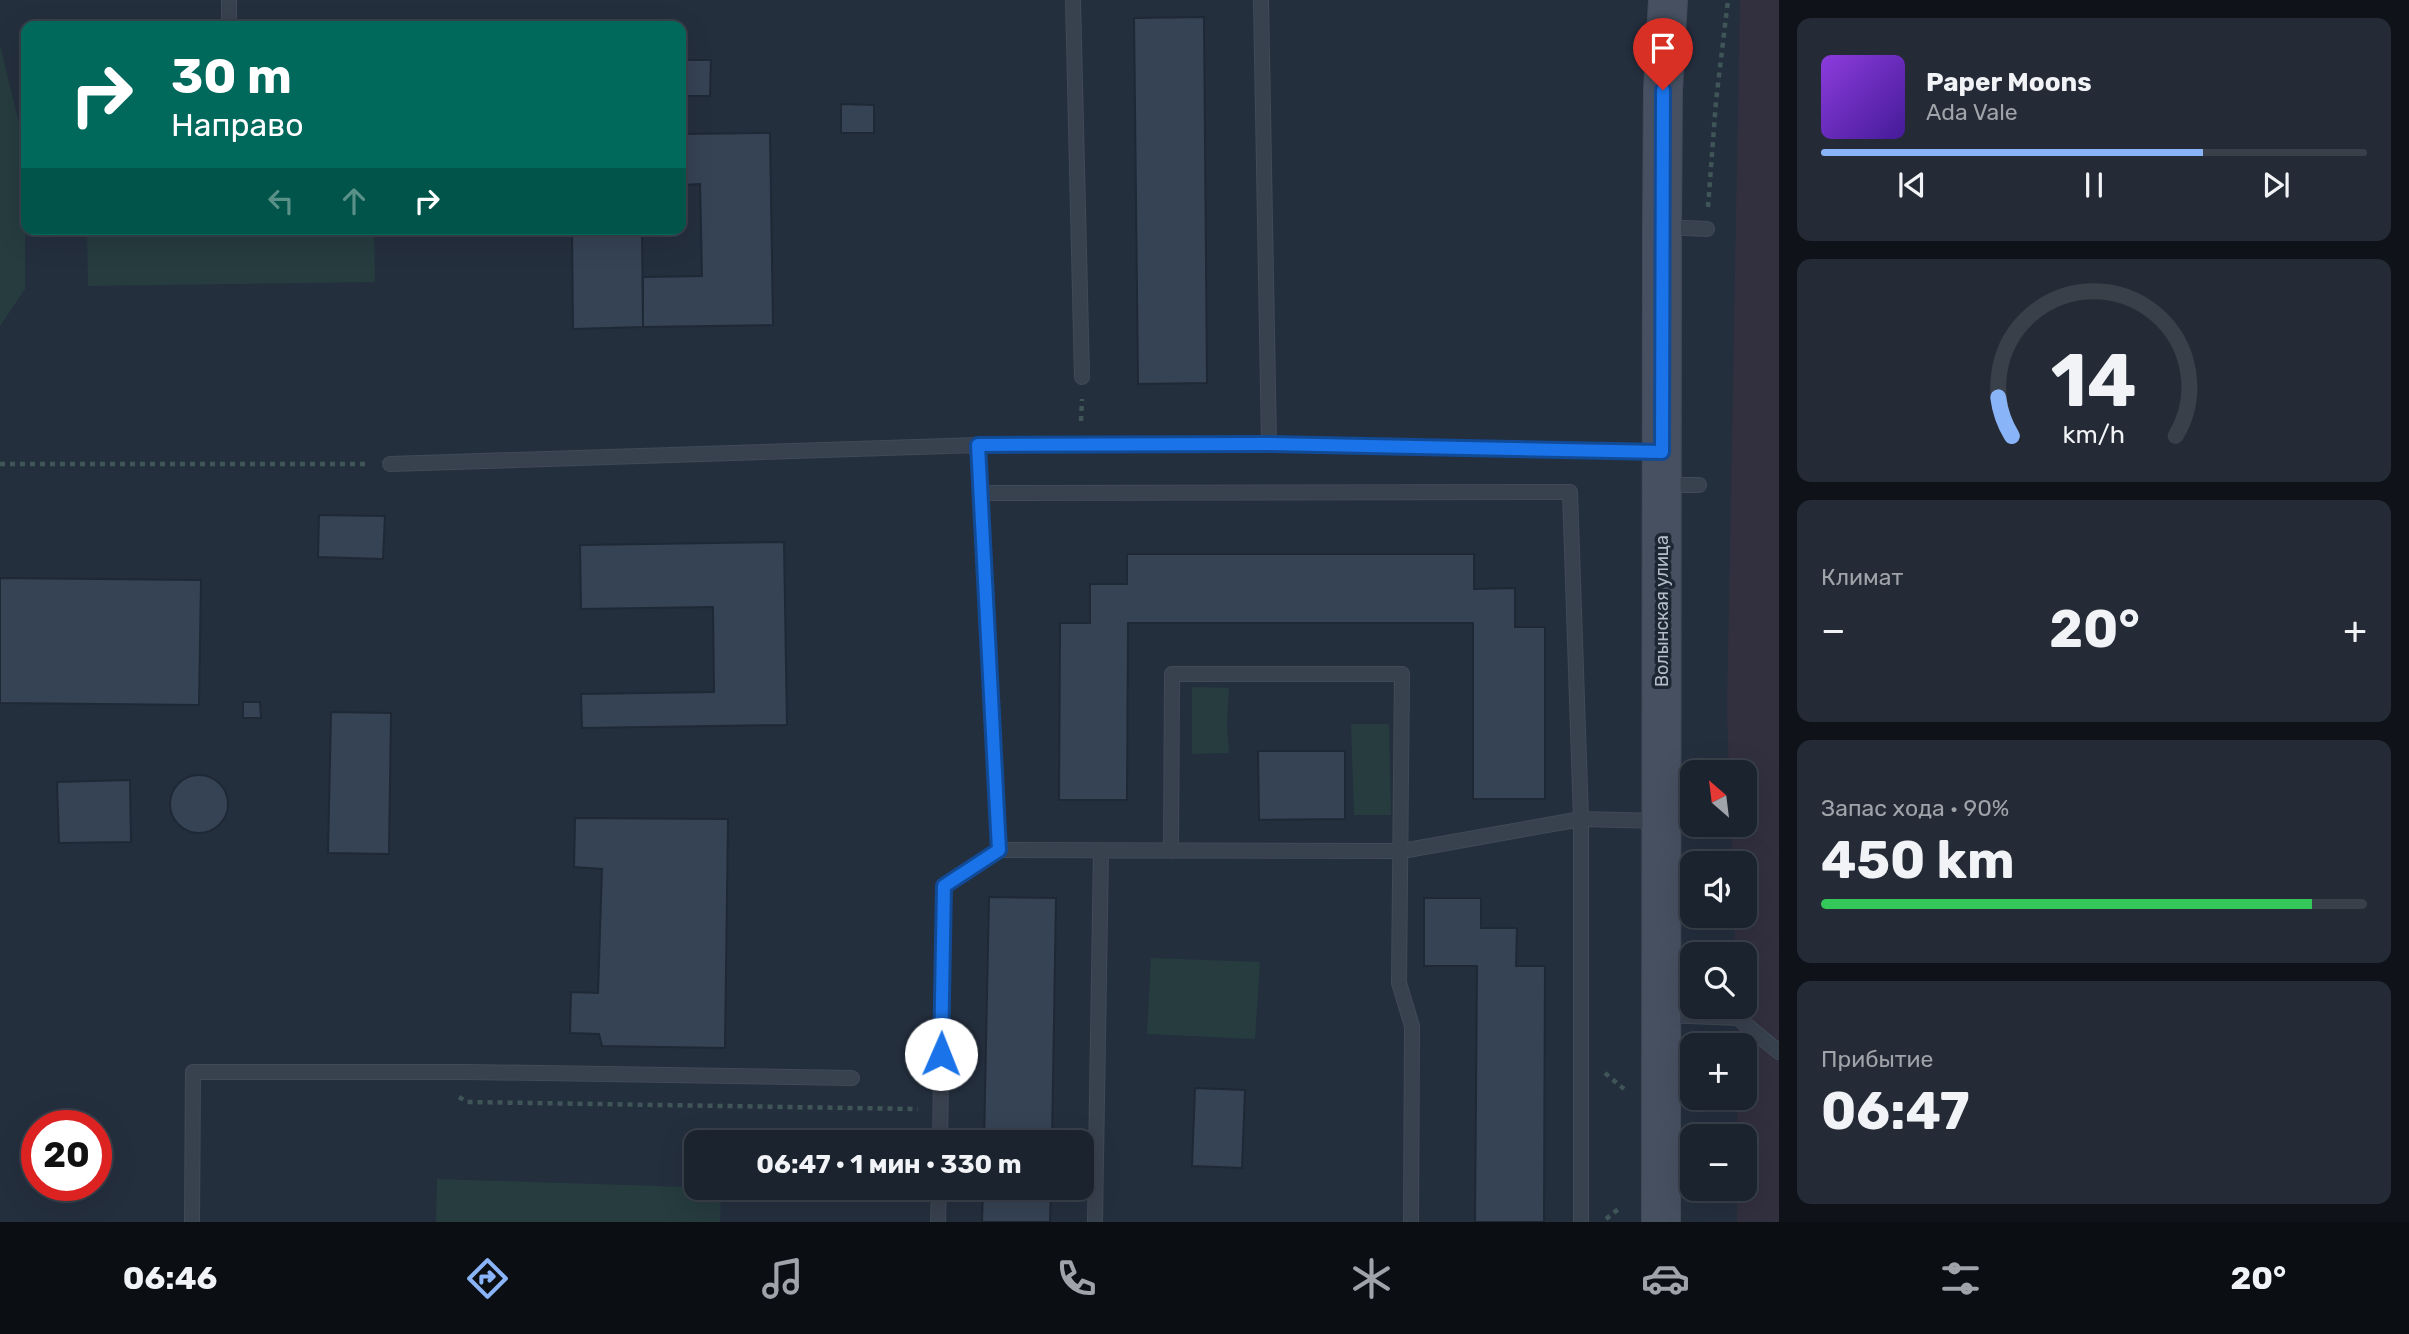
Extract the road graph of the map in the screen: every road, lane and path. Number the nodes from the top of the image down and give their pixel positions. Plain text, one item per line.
1 (229, 0) edge
2 (1073, 0) edge
3 (1261, 0) edge
4 (1668, 0) edge
5 (1728, 0) edge
6 (229, 21) edge
7 (1662, 227) junction
8 (1707, 229) joint
9 (1082, 377) joint
10 (1269, 444) junction
11 (978, 445) junction
12 (1080, 445) junction
13 (1, 463) edge
14 (390, 464) joint
15 (1662, 469) junction
16 (1699, 485) dead end
17 (981, 493) junction
18 (1581, 819) junction
19 (1662, 821) junction
20 (999, 850) junction
21 (1101, 850) junction
22 (1171, 851) junction
23 (1402, 851) junction
24 (1663, 1015) junction
25 (1779, 1052) edge
26 (416, 1072) junction
27 (852, 1078) dead end
28 (940, 1110) junction
29 (940, 1130) edge
30 (939, 1200) edge
31 (1621, 1207) dead end
32 (192, 1222) edge
33 (938, 1222) edge
34 (1094, 1222) edge
35 (1411, 1222) edge
36 (1581, 1222) edge
37 (1606, 1222) edge
38 (1661, 1222) edge

1 - 6 lane
2 - 9 lane
3 - 10 lane
4 - 7 street, Волынская улица
5 - 8 path
7 - 8 lane
7 - 15 street, Волынская улица
9 - 12 path
10 - 12 lane
10 - 15 lane
11 - 12 lane
11 - 14 lane
11 - 17 lane
13 - 14 path
15 - 16 lane
15 - 19 street, Волынская улица
17 - 18 lane
17 - 20 lane
18 - 19 lane
18 - 23 lane
18 - 36 lane
19 - 24 street, Волынская улица
20 - 21 lane
20 - 28 lane
21 - 22 lane
21 - 34 lane
22 - 23 lane
22 - 23 lane
23 - 35 lane
24 - 25 lane
24 - 38 street, Волынская улица
26 - 27 lane
26 - 28 path
26 - 32 lane
28 - 29 lane
30 - 33 lane
31 - 37 path

